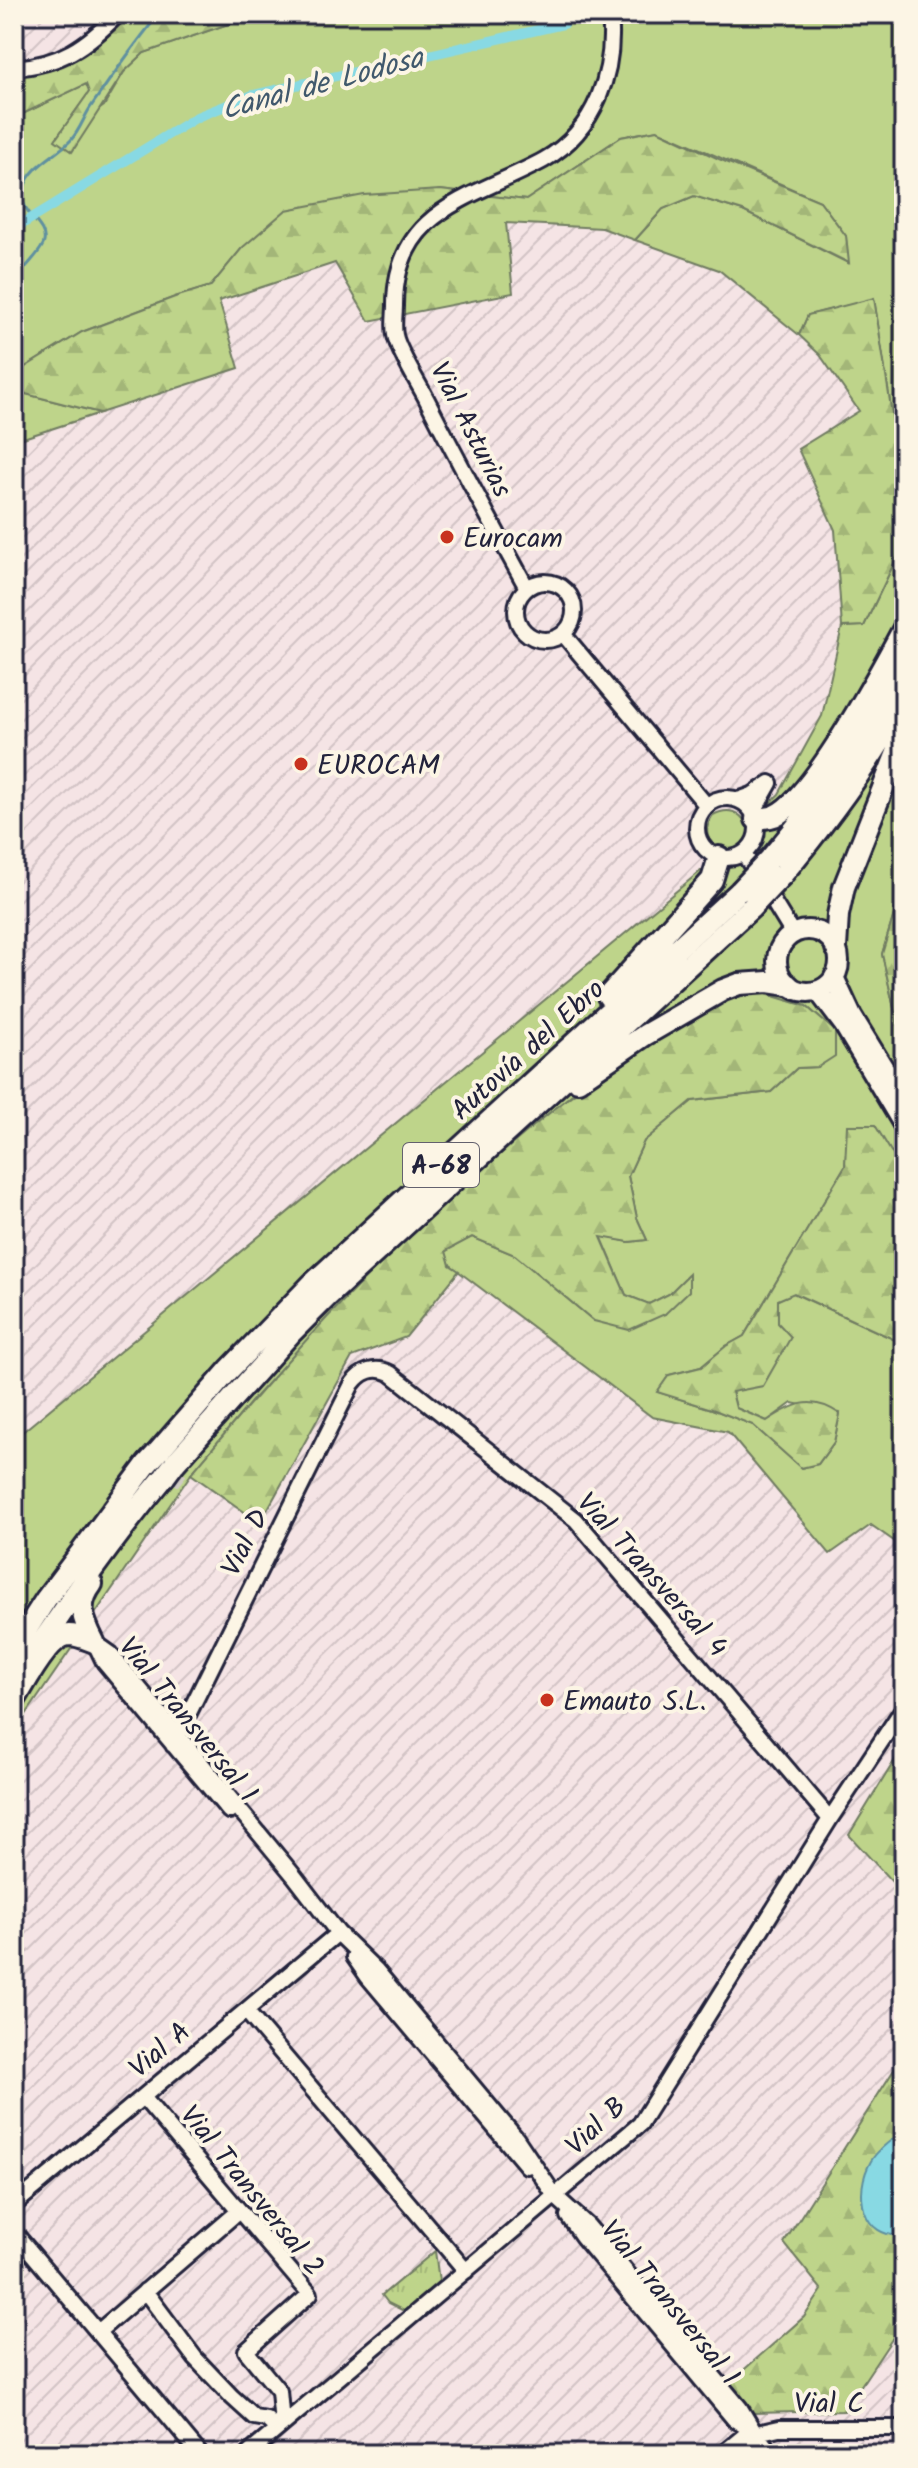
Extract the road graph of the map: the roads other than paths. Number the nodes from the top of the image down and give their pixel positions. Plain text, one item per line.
1 (118, 14) edge
2 (610, 14) edge
3 (14, 68) edge
4 (527, 588) junction
5 (904, 628) edge
6 (564, 635) junction
7 (904, 658) edge
8 (904, 701) edge
9 (904, 735) edge
10 (738, 800) junction
11 (707, 806) junction
12 (754, 816) junction
13 (744, 854) junction
14 (719, 857) junction
15 (776, 867) junction
16 (746, 899) junction
17 (793, 934) junction
18 (836, 948) junction
19 (834, 977) junction
20 (788, 985) junction
21 (818, 991) junction
22 (904, 1101) edge
23 (904, 1126) edge
24 (478, 1131) junction
25 (498, 1139) junction
26 (370, 1371) joint
27 (161, 1464) junction
28 (94, 1642) junction
29 (14, 1649) edge
30 (14, 1685) edge
31 (14, 1701) edge
32 (904, 1707) edge
33 (176, 1739) junction
34 (830, 1819) junction
35 (338, 1933) junction
36 (246, 2011) junction
37 (143, 2097) junction
38 (555, 2196) junction
39 (14, 2205) edge
40 (239, 2211) junction
41 (14, 2232) edge
42 (466, 2271) junction
43 (145, 2291) junction
44 (98, 2332) junction
45 (280, 2426) junction
46 (904, 2428) edge
47 (755, 2433) junction
48 (200, 2454) edge
49 (248, 2454) edge
50 (722, 2454) edge
51 (738, 2454) edge
52 (772, 2454) edge

1 - 3 street
2 - 4 street, Vial Asturias
4 - 6 street
4 - 6 street
5 - 12 highway
6 - 11 street
7 - 15 highway, Autovía del Ebro / A-68
8 - 15 highway, Autovía del Ebro / A-68
9 - 18 highway
10 - 11 street
10 - 12 street
10 - 12 street
11 - 14 street
12 - 13 street
13 - 14 street
13 - 17 street
14 - 24 highway
15 - 16 highway, Autovía del Ebro / A-68, bridge
16 - 24 highway, Autovía del Ebro / A-68
16 - 25 highway, Autovía del Ebro / A-68
17 - 18 main road
17 - 20 main road
18 - 19 main road
19 - 21 main road
19 - 22 main road
20 - 21 main road
20 - 25 highway
21 - 23 main road
24 - 27 highway, Autovía del Ebro / A-68
25 - 27 highway, Autovía del Ebro / A-68
26 - 33 street, Vial D
26 - 34 street, Vial Transversal 4
27 - 28 highway
27 - 29 highway, Autovía del Ebro / A-68
27 - 30 highway, Autovía del Ebro / A-68
28 - 31 highway
28 - 33 street, Vial Transversal 1
32 - 34 street, Vial B
33 - 35 street, Vial Transversal 1
34 - 38 street, Vial B
35 - 36 street, Vial A
35 - 38 street, Vial Transversal 1
36 - 37 street, Vial A
36 - 42 street
37 - 39 street, Vial A
37 - 40 street, Vial Transversal 2
38 - 42 street, Vial B
38 - 47 street, Vial Transversal 1
40 - 43 street
40 - 45 street, Vial Transversal 2
41 - 44 street
42 - 45 street, Vial B
43 - 44 street
43 - 45 street
44 - 48 street
45 - 49 street, Vial B
46 - 47 street, Vial C
47 - 50 street, Vial C
47 - 51 street, Vial C
47 - 52 street, Vial Transversal 1

